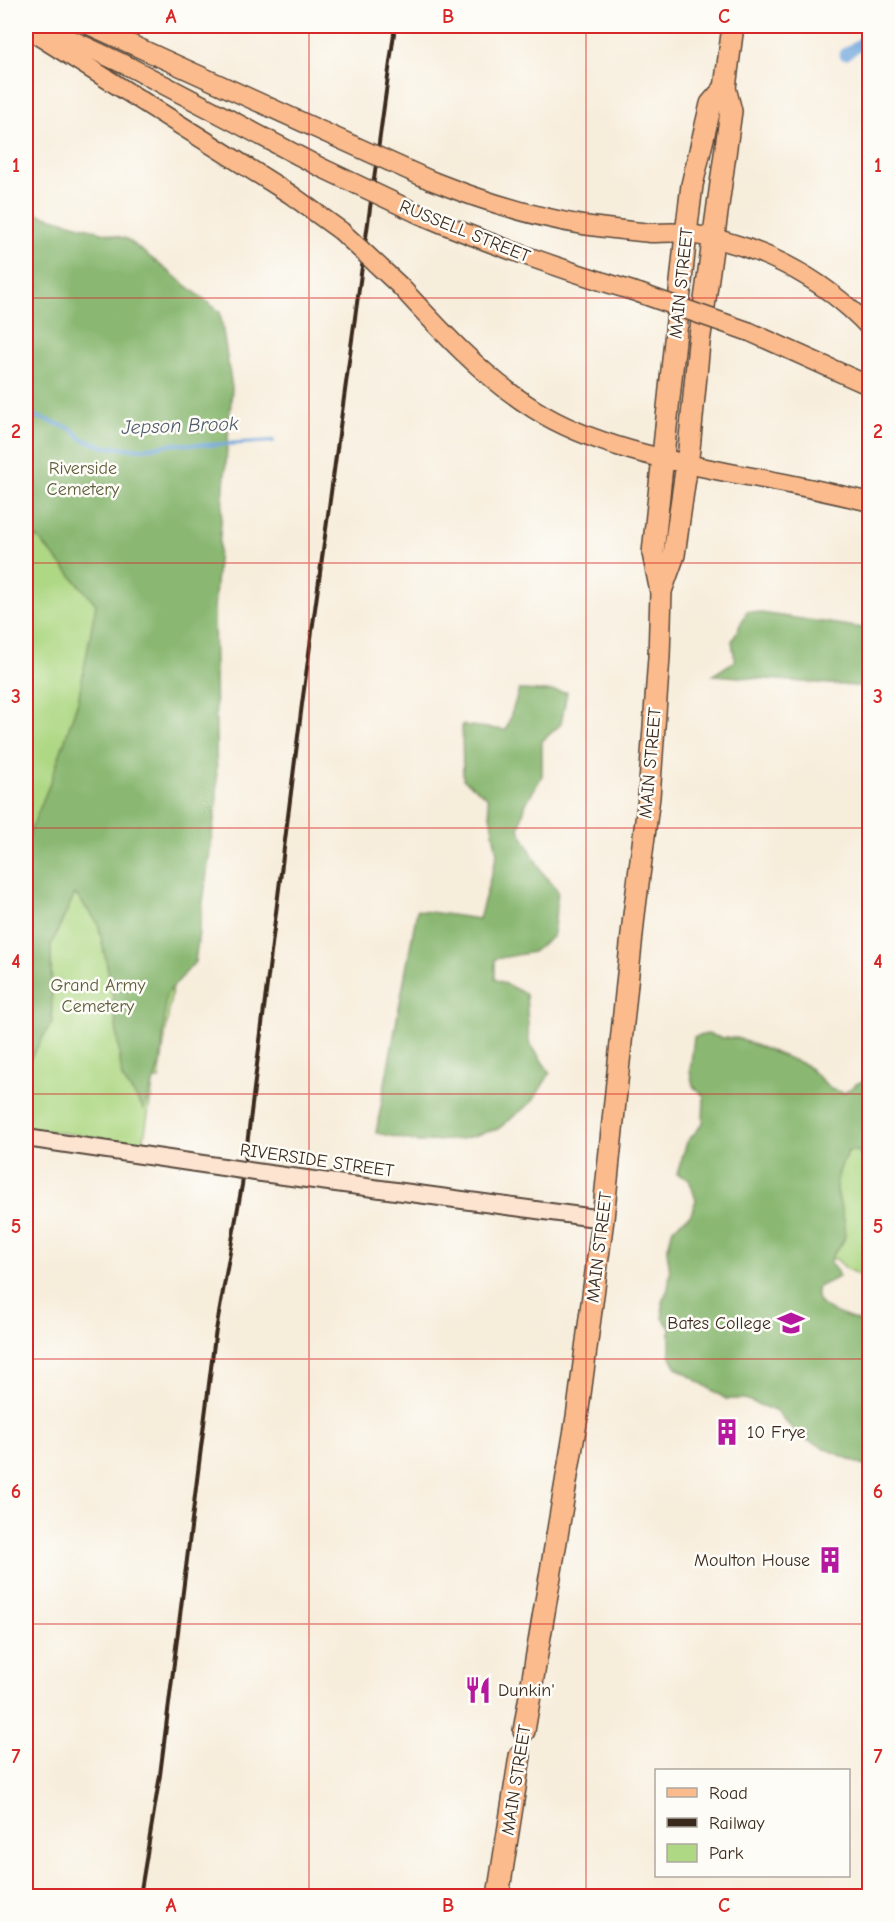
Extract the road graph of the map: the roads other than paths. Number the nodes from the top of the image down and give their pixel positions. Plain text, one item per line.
1 (42, 26) edge
2 (61, 26) edge
3 (91, 26) edge
4 (733, 26) edge
5 (26, 28) edge
6 (130, 67) junction
7 (725, 88) junction
8 (686, 234) junction
9 (713, 238) junction
10 (870, 328) edge
11 (815, 362) junction
12 (870, 386) edge
13 (870, 398) edge
14 (662, 459) junction
15 (686, 465) junction
16 (870, 502) edge
17 (661, 592) junction
18 (26, 1138) edge
19 (603, 1219) junction
20 (524, 1731) joint
21 (520, 1756) joint
22 (498, 1896) edge

1 - 6 main road, RUSSELL STREET
2 - 6 main road, RUSSELL STREET
3 - 8 main road, bridge
4 - 7 highway, MAIN STREET
5 - 14 main road, bridge
6 - 11 main road, RUSSELL STREET, bridge
7 - 8 highway, MAIN STREET
7 - 9 highway, MAIN STREET
8 - 9 main road
8 - 14 highway, MAIN STREET
9 - 10 main road
9 - 15 highway, MAIN STREET
11 - 12 main road, RUSSELL STREET
11 - 13 main road, RUSSELL STREET
14 - 15 main road
14 - 17 highway, MAIN STREET
15 - 16 main road
15 - 17 highway, MAIN STREET
17 - 19 highway, MAIN STREET
18 - 19 street, RIVERSIDE STREET, bridge
19 - 20 highway, MAIN STREET
20 - 21 main road, MAIN STREET
21 - 22 highway, MAIN STREET

